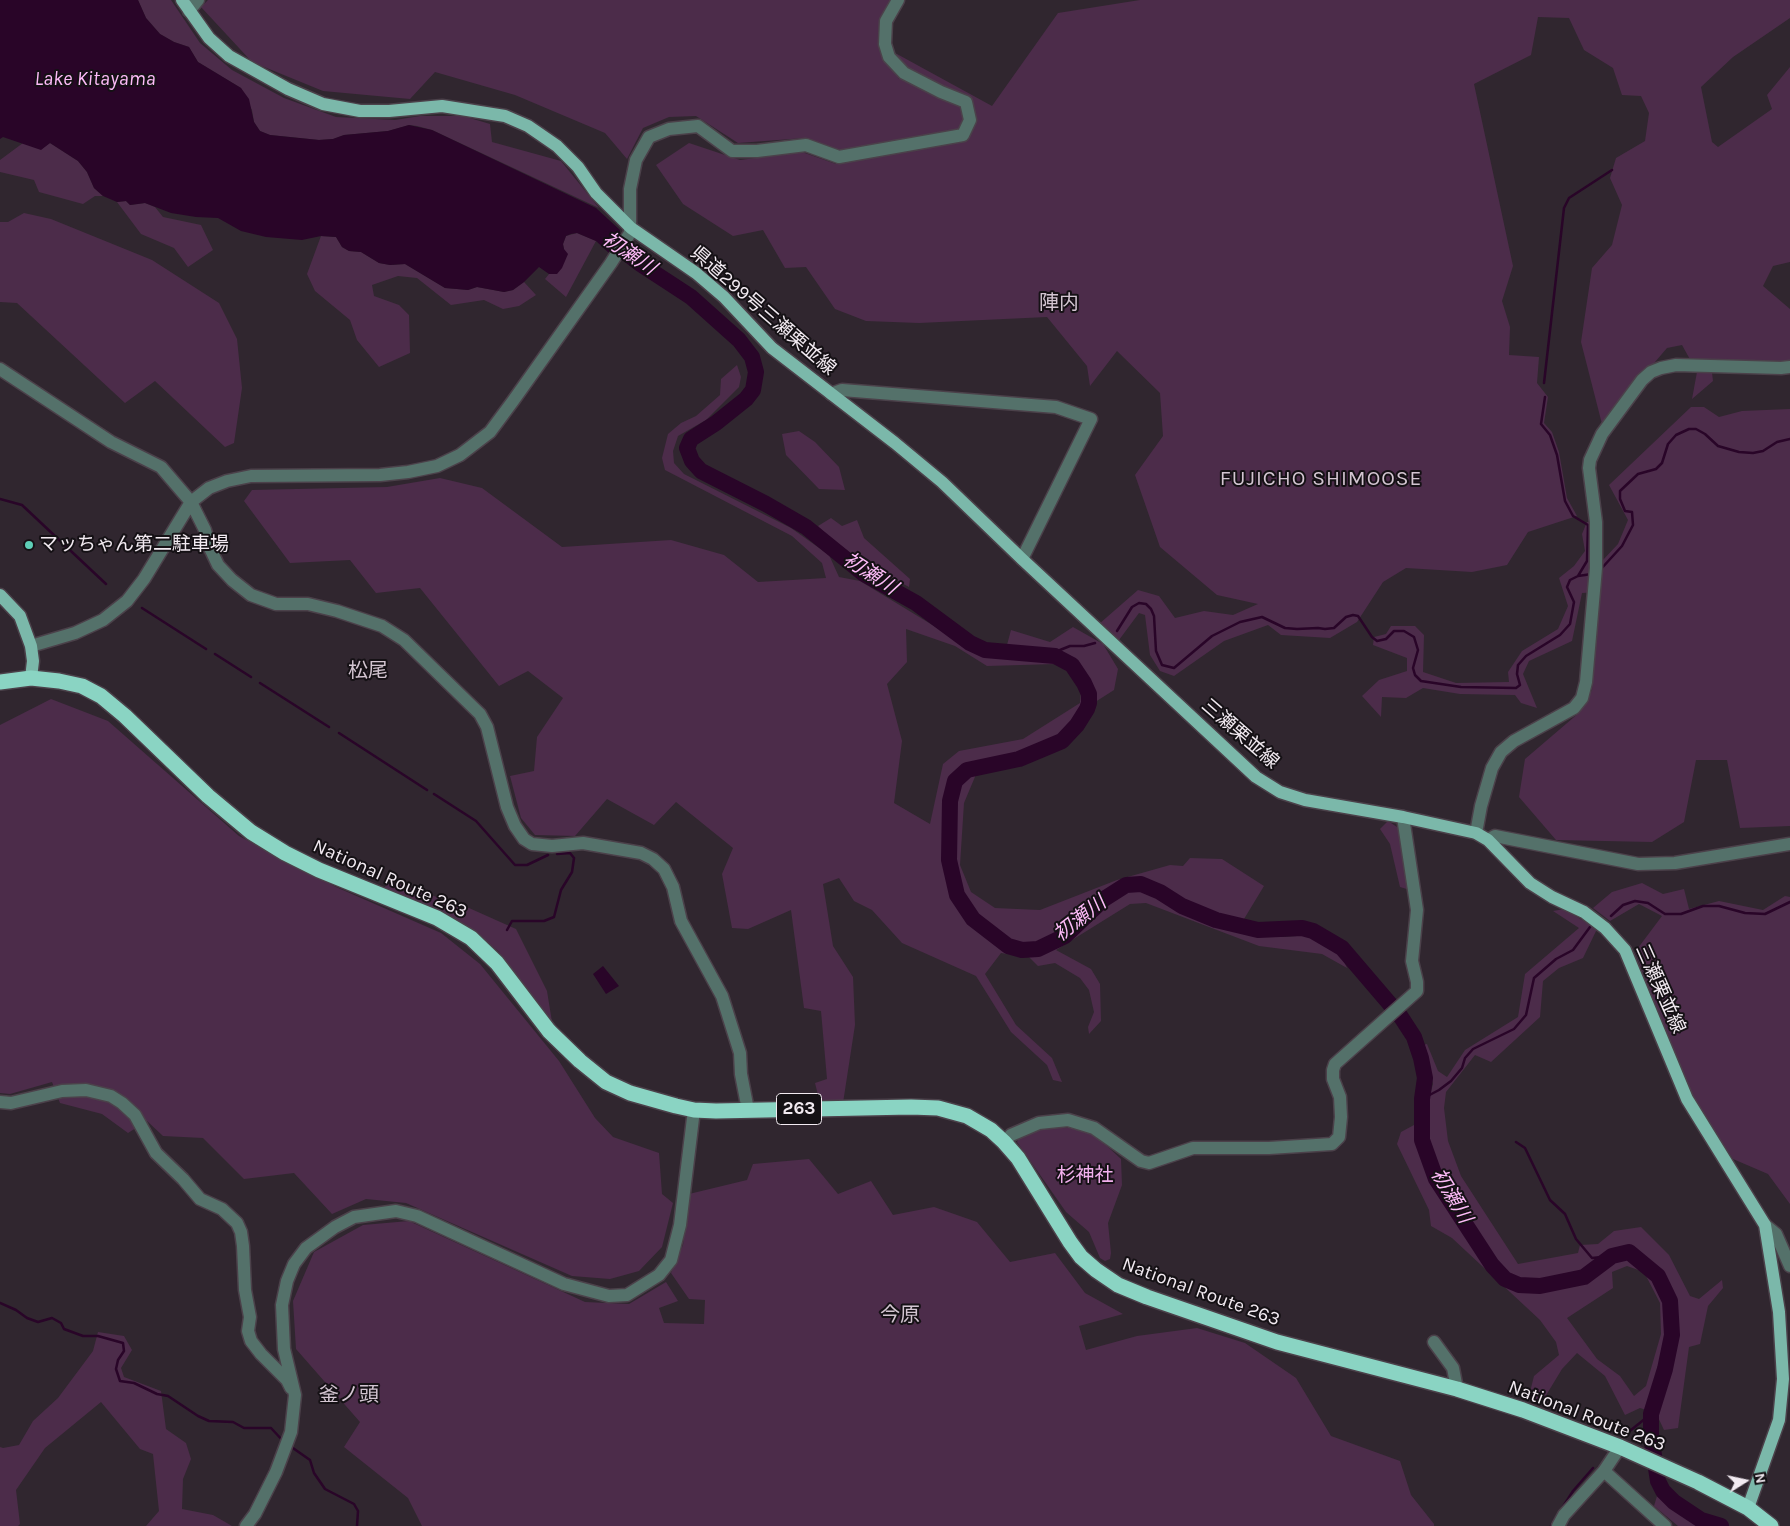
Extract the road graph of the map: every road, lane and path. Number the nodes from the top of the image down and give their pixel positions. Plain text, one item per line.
1 (198, 0) edge
2 (898, 0) edge
3 (185, 5) edge
4 (631, 230) junction
5 (1790, 367) edge
6 (0, 369) edge
7 (831, 394) junction
8 (191, 502) junction
9 (1022, 559) junction
10 (0, 595) edge
11 (32, 646) junction
12 (31, 678) junction
13 (0, 682) edge
14 (1403, 818) junction
15 (1476, 833) junction
16 (1488, 840) junction
17 (1790, 844) edge
18 (0, 1102) edge
19 (694, 1110) junction
20 (748, 1110) junction
21 (1004, 1142) junction
22 (1765, 1225) junction
23 (1790, 1266) edge
24 (1434, 1342) dead end
25 (1457, 1389) junction
26 (295, 1395) junction
27 (1620, 1448) junction
28 (1604, 1471) junction
29 (1748, 1508) junction
30 (246, 1526) edge
31 (1558, 1526) edge
32 (1665, 1526) edge
33 (1771, 1526) edge

1 - 3 street
2 - 4 street
3 - 4 main road, 県道299号三瀬栗並線
4 - 7 main road, 県道299号三瀬栗並線
4 - 8 street
5 - 15 street
6 - 8 street
7 - 9 main road, 県道299号三瀬栗並線
7 - 9 street
8 - 11 street
8 - 20 street
9 - 14 main road, 三瀬栗並線
10 - 11 main road
11 - 12 main road
12 - 13 highway, National Route 263 / 263
12 - 19 highway, National Route 263 / 263
14 - 15 main road, 三瀬栗並線
14 - 21 street
15 - 16 main road, 三瀬栗並線
16 - 17 street
16 - 22 main road, 三瀬栗並線
18 - 26 street
19 - 20 highway, National Route 263 / 263
19 - 26 street
20 - 21 highway, National Route 263 / 263
21 - 25 highway, National Route 263 / 263
22 - 23 street
22 - 29 main road, 三瀬栗並線
24 - 25 street
25 - 27 highway, National Route 263 / 263
26 - 30 street
27 - 28 street
27 - 29 highway, National Route 263 / 263
28 - 31 street
28 - 32 street
29 - 33 highway, National Route 263 / 263

